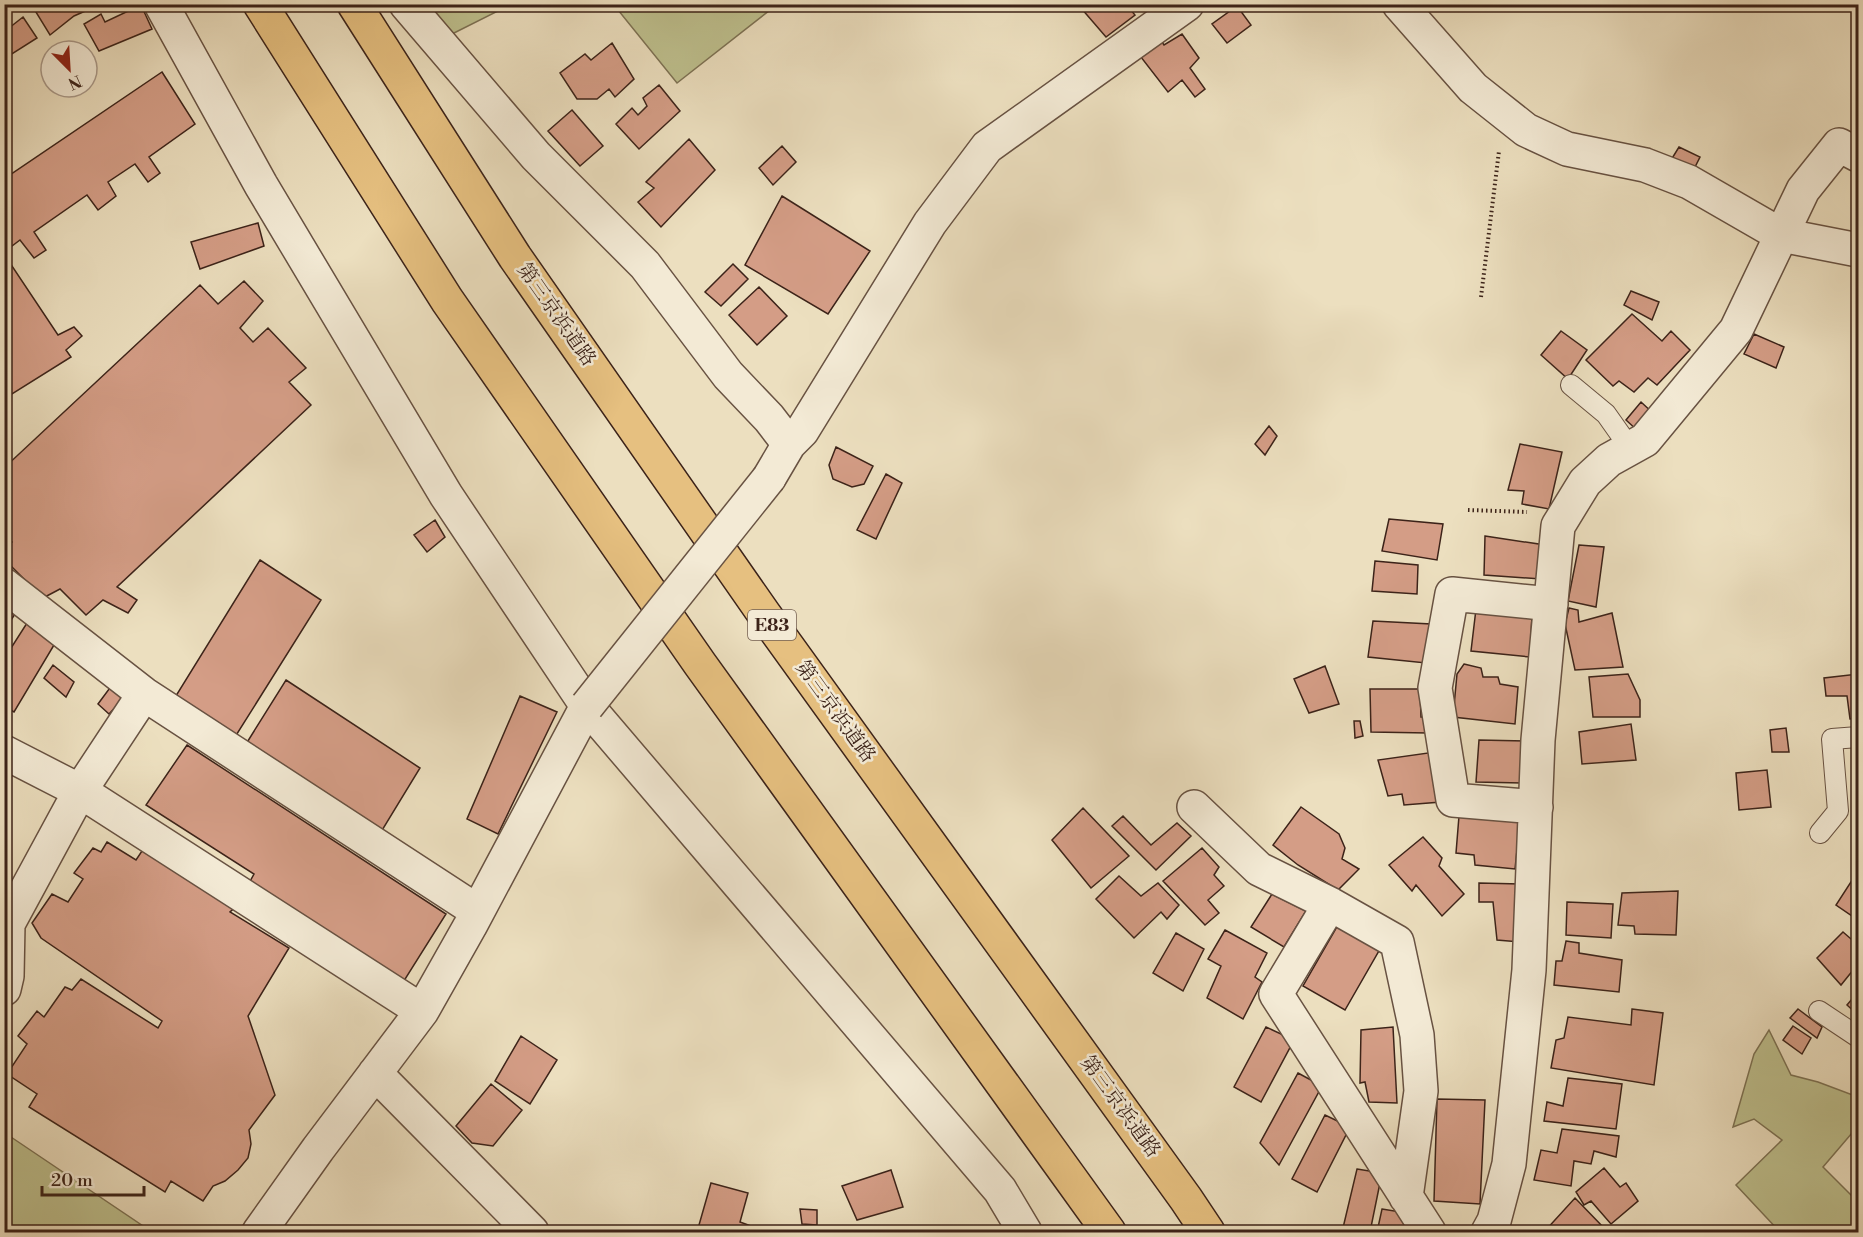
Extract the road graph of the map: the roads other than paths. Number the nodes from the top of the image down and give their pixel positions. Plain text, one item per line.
1 (162, 4) edge
2 (260, 4) edge
3 (354, 4) edge
4 (406, 4) edge
5 (1187, 4) edge
6 (1399, 4) edge
7 (1858, 155) edge
8 (1781, 235) junction
9 (1858, 250) edge
10 (1571, 385) dead end
11 (789, 444) junction
12 (1630, 448) junction
13 (4, 585) edge
14 (1551, 604) junction
15 (144, 694) junction
16 (587, 706) junction
17 (1858, 737) edge
18 (4, 752) edge
19 (80, 791) junction
20 (1194, 807) dead end
21 (1536, 807) junction
22 (1820, 832) dead end
23 (1330, 904) junction
24 (477, 911) junction
25 (4, 989) edge
26 (422, 1011) junction
27 (1819, 1011) dead end
28 (1858, 1036) edge
29 (375, 1074) junction
30 (1406, 1197) junction
31 (259, 1233) edge
32 (532, 1233) edge
33 (1025, 1233) edge
34 (1109, 1233) edge
35 (1208, 1233) edge
36 (1429, 1233) edge
37 (1488, 1233) edge

1 - 16 street
2 - 34 highway
3 - 35 highway, 第三京浜道路 / E83
4 - 11 street
5 - 11 street
6 - 8 street
7 - 8 street
8 - 9 street
8 - 12 street
10 - 12 lane
11 - 16 street, bridge
12 - 14 street
13 - 15 street
14 - 21 street
14 - 21 street
15 - 19 street
15 - 24 street
16 - 24 street
16 - 33 street
17 - 22 lane
18 - 19 street
19 - 25 street
19 - 26 street
20 - 23 street
21 - 37 street
23 - 30 street
23 - 30 street
24 - 26 street
26 - 29 street
27 - 28 lane
29 - 31 street
29 - 32 street
30 - 36 street

